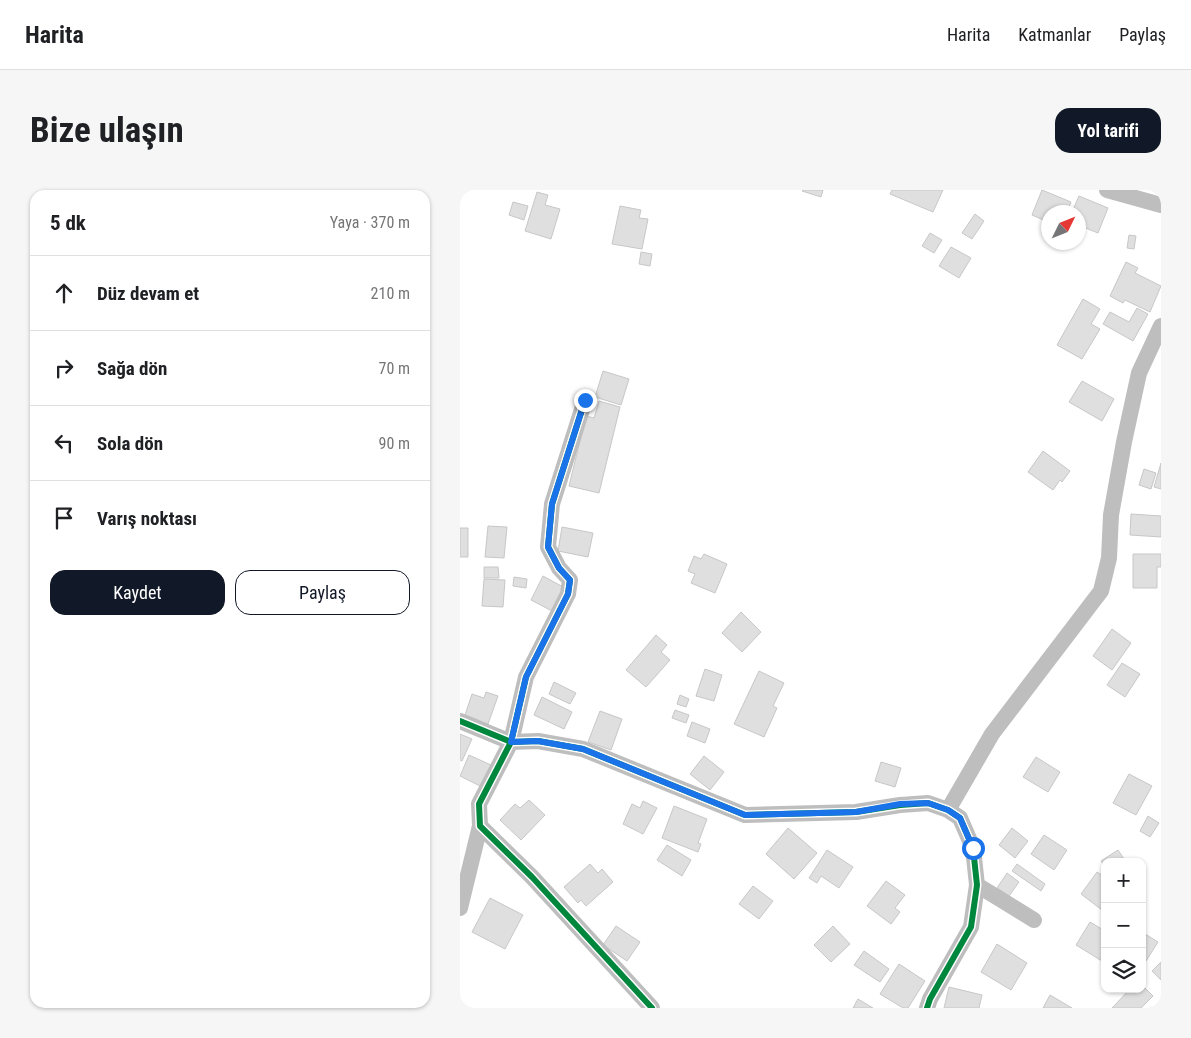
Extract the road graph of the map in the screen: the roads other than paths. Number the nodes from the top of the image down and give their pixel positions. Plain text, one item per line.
1 (1107, 190) edge
2 (1161, 205) edge
3 (1161, 326) edge
4 (585, 400) dead end
5 (460, 721) edge
6 (511, 742) junction
7 (948, 810) junction
8 (480, 826) junction
9 (977, 884) junction
10 (460, 908) edge
11 (1034, 920) dead end
12 (652, 1008) edge
13 (927, 1008) edge

1 - 2 street
3 - 7 street
4 - 6 street
5 - 6 street
6 - 7 street
6 - 8 street
7 - 9 street
8 - 10 street
8 - 12 street
9 - 11 street
9 - 13 street

